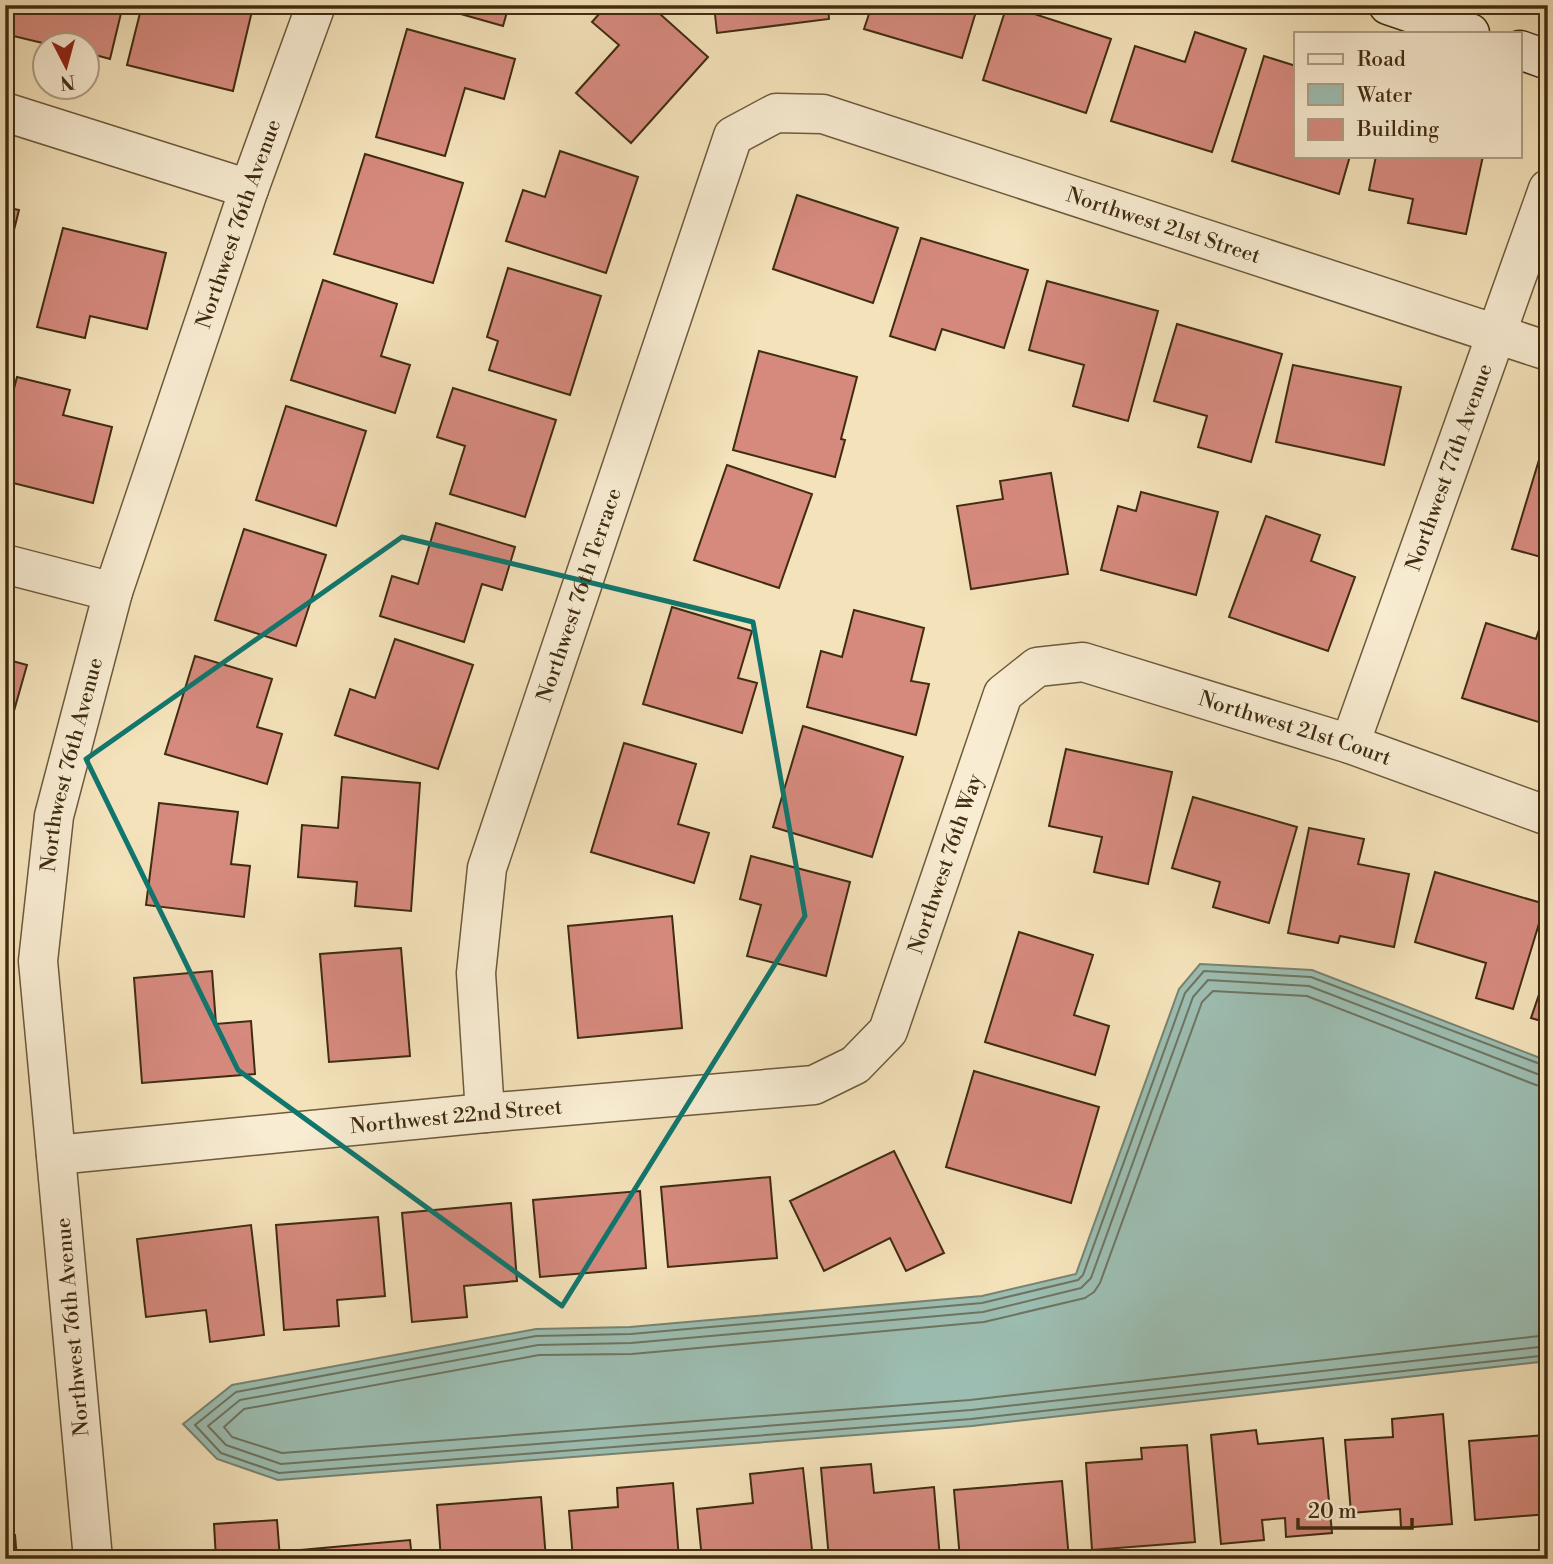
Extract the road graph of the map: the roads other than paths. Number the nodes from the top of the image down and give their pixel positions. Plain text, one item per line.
1 (316, 5) edge
2 (1388, 5) edge
3 (1467, 32) edge
4 (1522, 51) edge
5 (1548, 60) edge
6 (5, 112) edge
7 (776, 113) joint
8 (1548, 189) edge
9 (249, 190) junction
10 (1497, 334) junction
11 (1548, 351) edge
12 (5, 564) edge
13 (114, 592) junction
14 (1037, 667) joint
15 (1350, 744) junction
16 (1548, 816) edge
17 (855, 1065) joint
18 (485, 1113) junction
19 (56, 1155) junction
20 (93, 1559) edge

1 - 9 street, Northwest 76th Avenue
2 - 3 street
4 - 5 street
6 - 9 street
7 - 10 street, Northwest 21st Street
7 - 18 street, Northwest 76th Terrace
8 - 10 street, Northwest 77th Avenue
9 - 13 street, Northwest 76th Avenue
10 - 11 street, Northwest 21st Street
10 - 15 street, Northwest 77th Avenue
12 - 13 street
13 - 19 street, Northwest 76th Avenue
14 - 15 street, Northwest 21st Court
14 - 17 street, Northwest 76th Way
15 - 16 street, Northwest 21st Court
17 - 18 street, Northwest 22nd Street
18 - 19 street, Northwest 22nd Street
19 - 20 street, Northwest 76th Avenue

